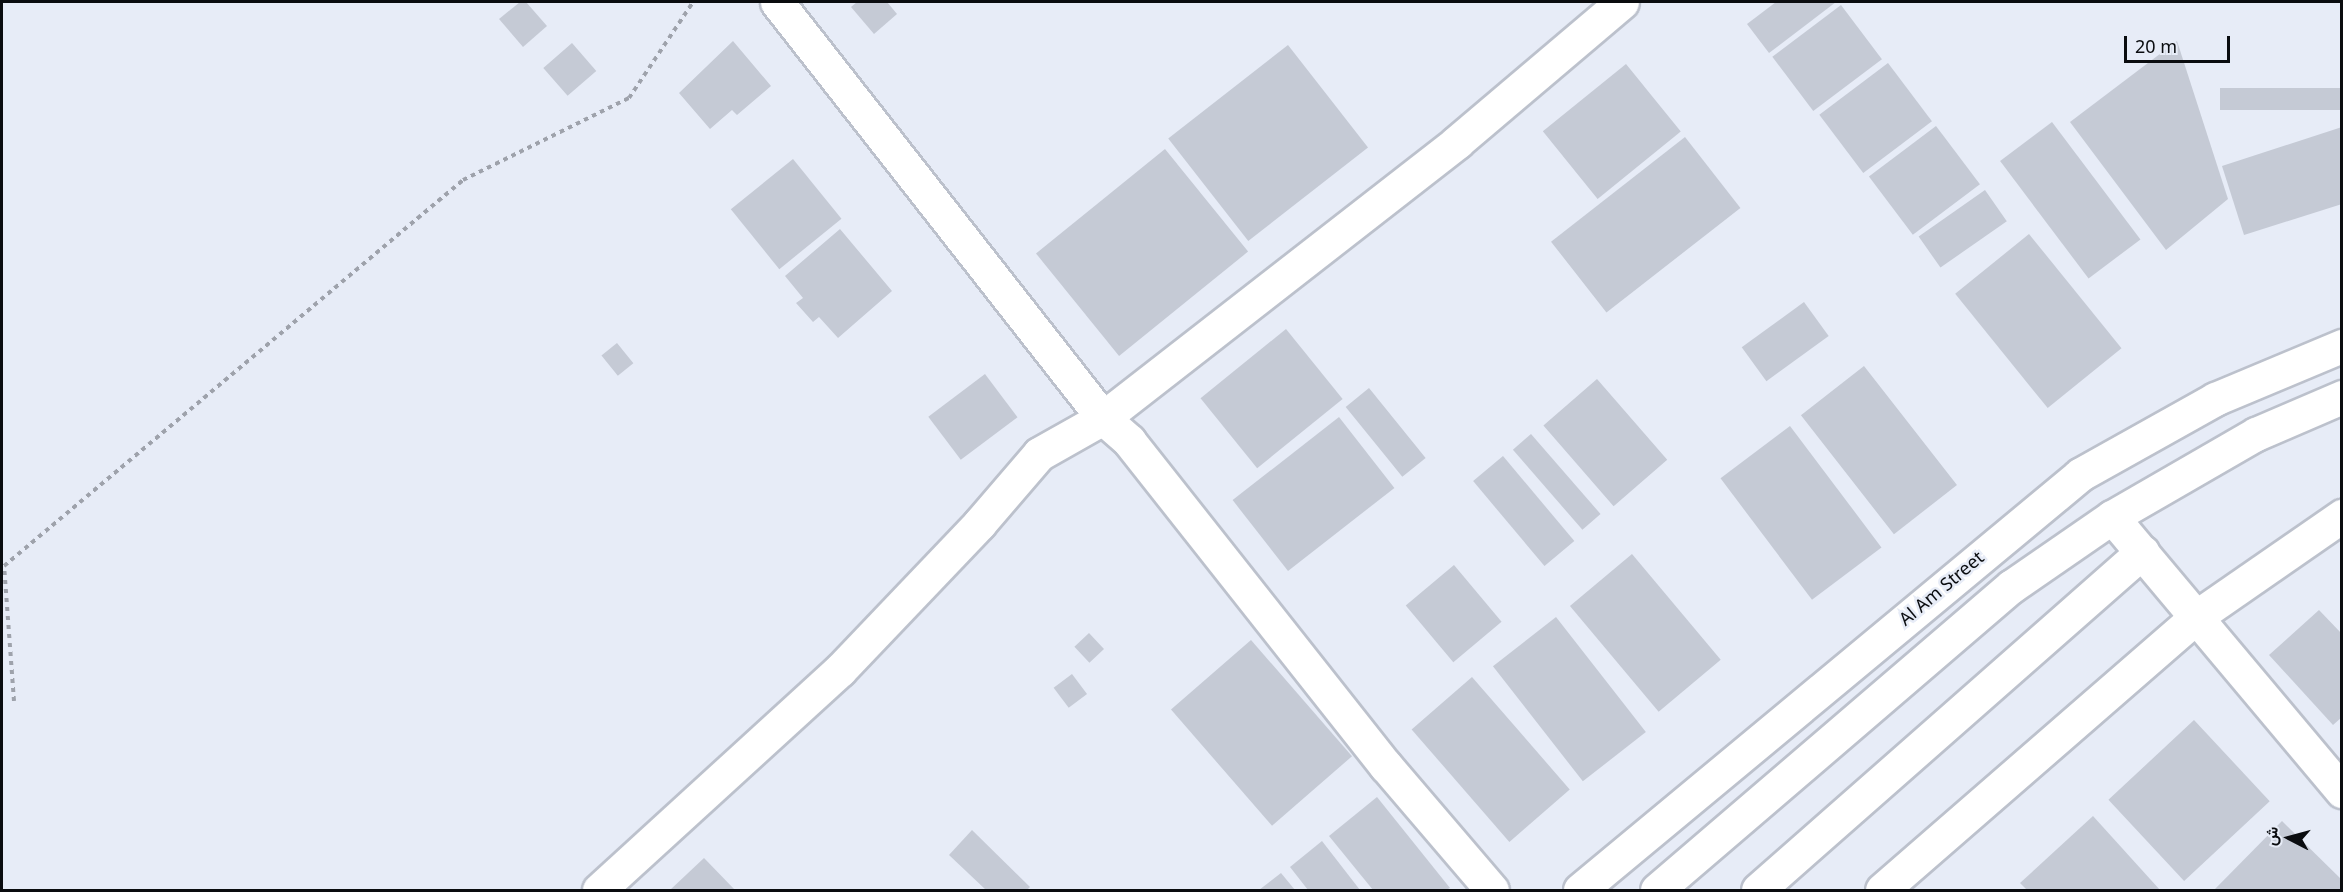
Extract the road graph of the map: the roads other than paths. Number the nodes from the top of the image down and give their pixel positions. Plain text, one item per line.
1 (777, 2) edge
2 (1622, 2) edge
3 (2342, 346) edge
4 (2342, 397) edge
5 (1103, 418) junction
6 (2342, 516) edge
7 (2112, 517) junction
8 (2142, 552) junction
9 (2196, 617) junction
10 (2342, 791) edge
11 (599, 891) edge
12 (1492, 891) edge
13 (1580, 891) edge
14 (1658, 891) edge
15 (1758, 891) edge
16 (1882, 891) edge

1 - 5 street
2 - 5 street
3 - 13 street, Al Am Street
4 - 7 street
5 - 11 street
5 - 12 street
6 - 9 street
7 - 8 street
7 - 14 street
8 - 9 street
8 - 15 street
9 - 10 street
9 - 16 street

